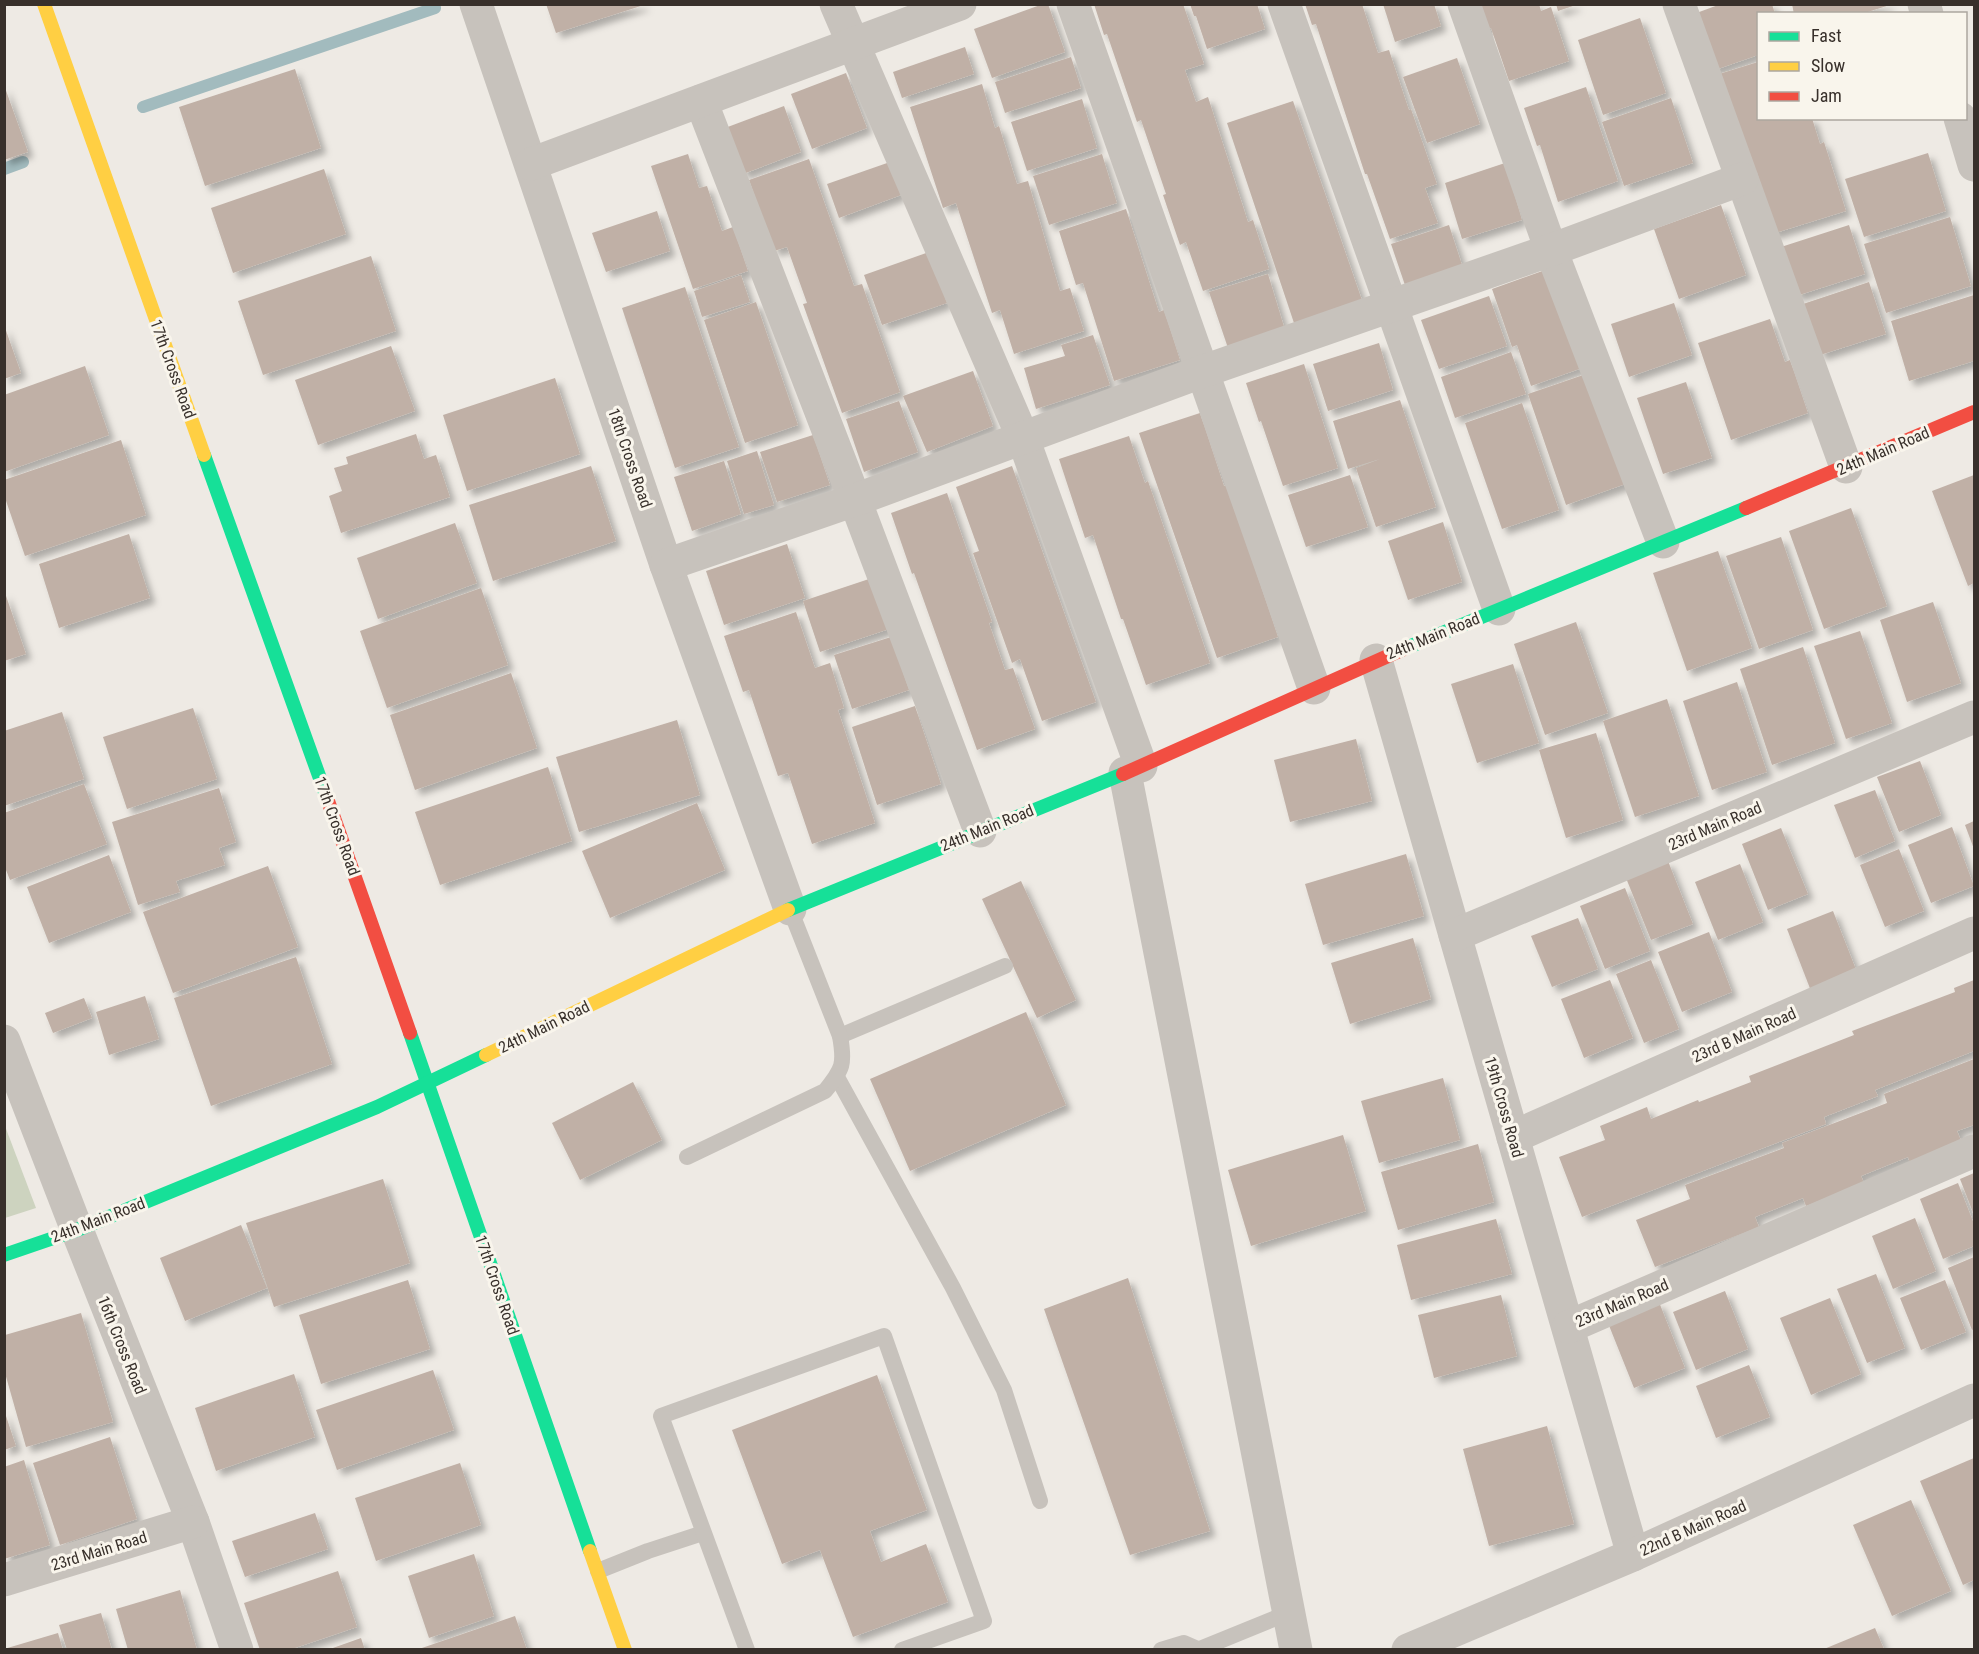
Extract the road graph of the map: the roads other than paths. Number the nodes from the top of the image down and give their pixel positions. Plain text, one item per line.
1 (44, 4) edge
2 (476, 4) edge
3 (836, 4) edge
4 (960, 4) edge
5 (1072, 4) edge
6 (1284, 4) edge
7 (1464, 4) edge
8 (1679, 4) edge
9 (853, 45) junction
10 (701, 101) junction
11 (1961, 120) edge
12 (531, 164) junction
13 (1974, 165) edge
14 (1742, 179) junction
15 (1551, 250) junction
16 (1390, 306) junction
17 (1201, 372) junction
18 (1974, 412) edge
19 (1023, 438) junction
20 (1846, 467) junction
21 (855, 500) junction
22 (1664, 542) junction
23 (666, 565) junction
24 (1499, 609) junction
25 (1376, 660) junction
26 (1314, 688) junction
27 (1974, 717) edge
28 (1133, 770) junction
29 (980, 831) junction
30 (790, 909) junction
31 (1974, 933) edge
32 (1455, 935) junction
33 (1005, 966) dead end
34 (840, 1036) junction
35 (4, 1041) edge
36 (837, 1077) junction
37 (427, 1084) junction
38 (1513, 1137) junction
39 (1974, 1151) edge
40 (687, 1157) dead end
41 (77, 1230) junction
42 (4, 1255) edge
43 (1568, 1327) junction
44 (1974, 1400) edge
45 (1040, 1501) dead end
46 (193, 1522) junction
47 (703, 1533) junction
48 (1634, 1555) junction
49 (598, 1571) junction
50 (4, 1580) edge
51 (1288, 1612) junction
52 (1200, 1649) edge
53 (237, 1650) edge
54 (625, 1650) edge
55 (747, 1650) edge
56 (902, 1650) edge
57 (1161, 1650) edge
58 (1296, 1650) edge
59 (1408, 1650) edge

1 - 37 street, 17th Cross Road
2 - 12 street, 18th Cross Road
3 - 9 street
4 - 9 street
5 - 17 street
6 - 16 street
7 - 15 street
8 - 14 street
9 - 10 street
9 - 19 street
10 - 12 street
10 - 21 street
11 - 13 street
12 - 23 street, 18th Cross Road
14 - 15 street
14 - 20 street
15 - 16 street
15 - 22 street
16 - 17 street
16 - 24 street
17 - 19 street
17 - 26 street
18 - 20 street, 24th Main Road
19 - 21 street
19 - 28 street
20 - 22 street, 24th Main Road
21 - 23 street
21 - 29 street
22 - 24 street, 24th Main Road
23 - 30 street, 18th Cross Road
24 - 25 street, 24th Main Road
25 - 26 street, 24th Main Road
25 - 32 street, 19th Cross Road
26 - 28 street, 24th Main Road
27 - 32 street, 23rd Main Road
28 - 29 street, 24th Main Road
28 - 51 street
29 - 30 street, 24th Main Road
30 - 34 lane
30 - 37 street, 24th Main Road
31 - 38 street, 23rd B Main Road
32 - 38 street, 19th Cross Road
33 - 34 lane
34 - 36 lane
35 - 41 street, 16th Cross Road
36 - 40 lane
36 - 45 lane
37 - 41 street, 24th Main Road
37 - 49 street, 17th Cross Road
38 - 43 street, 19th Cross Road
39 - 43 street, 23rd Main Road
41 - 42 street, 24th Main Road
41 - 46 street, 16th Cross Road
43 - 48 street, 19th Cross Road
44 - 48 street, 22nd B Main Road
46 - 50 street, 23rd Main Road
46 - 53 street, 16th Cross Road
47 - 49 lane
47 - 55 lane
47 - 56 lane
48 - 59 street, 22nd B Main Road
49 - 54 street, 17th Cross Road
51 - 52 lane
51 - 58 street
52 - 57 lane

